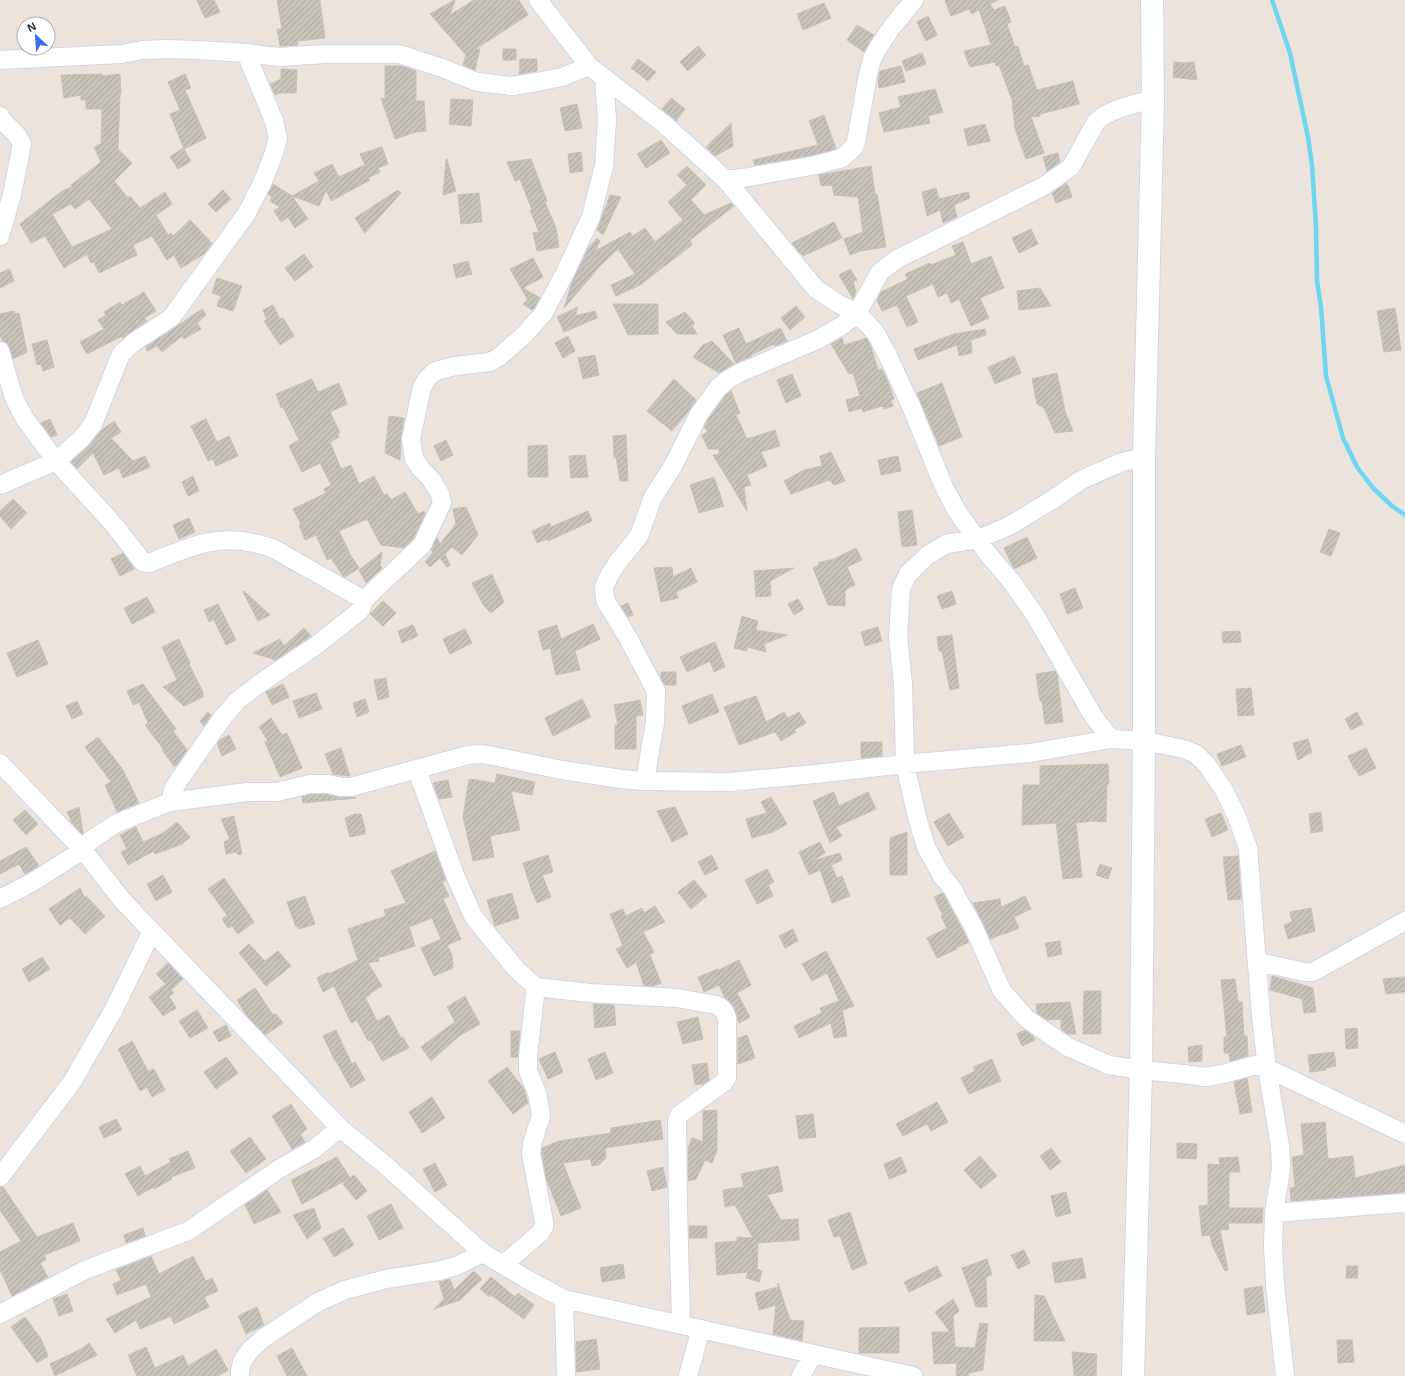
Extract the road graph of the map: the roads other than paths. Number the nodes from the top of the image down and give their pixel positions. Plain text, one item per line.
1 (538, 0) edge
2 (914, 0) edge
3 (1152, 0) edge
4 (246, 53) junction
5 (0, 60) edge
6 (589, 66) junction
7 (604, 78) junction
8 (1153, 99) junction
9 (0, 116) edge
10 (726, 180) junction
11 (0, 236) edge
12 (857, 313) junction
13 (0, 351) edge
14 (1144, 457) junction
15 (56, 462) junction
16 (0, 485) edge
17 (978, 539) junction
18 (364, 600) junction
19 (1111, 739) junction
20 (1144, 741) junction
21 (0, 763) edge
22 (904, 764) junction
23 (417, 770) junction
24 (646, 782) junction
25 (170, 802) junction
26 (83, 850) junction
27 (0, 899) edge
28 (1405, 921) edge
29 (152, 932) junction
30 (1258, 962) junction
31 (536, 987) junction
32 (1266, 1068) junction
33 (1141, 1070) junction
34 (340, 1128) junction
35 (1405, 1134) edge
36 (0, 1176) edge
37 (1405, 1204) edge
38 (1274, 1213) junction
39 (483, 1253) junction
40 (504, 1264) junction
41 (564, 1299) junction
42 (0, 1314) edge
43 (681, 1324) junction
44 (701, 1329) junction
45 (813, 1354) junction
46 (240, 1376) edge
47 (566, 1376) edge
48 (688, 1376) edge
49 (801, 1376) edge
50 (913, 1376) edge
51 (1133, 1376) edge
52 (1285, 1376) edge

1 - 6 street
2 - 10 street
3 - 8 main road
4 - 5 street
4 - 6 street
4 - 15 street
6 - 7 street
7 - 10 street
7 - 18 street
8 - 12 street
8 - 14 main road
9 - 11 street
10 - 12 street
12 - 17 street
12 - 24 street
13 - 15 street
14 - 17 street
14 - 20 main road
15 - 16 street
15 - 18 street
17 - 19 street
17 - 22 street
18 - 25 street
19 - 20 street
19 - 22 street
20 - 30 street
20 - 33 main road
21 - 26 street
22 - 24 street
22 - 33 street
23 - 24 street
23 - 25 street
23 - 31 street
25 - 26 street
26 - 27 street
26 - 29 street
28 - 30 street
29 - 34 street
29 - 36 street
30 - 32 street
31 - 40 street
31 - 43 street
32 - 33 street
32 - 35 street
32 - 38 street
33 - 51 main road
34 - 39 street
34 - 42 street
37 - 38 street
38 - 52 street
39 - 40 street
39 - 46 street
40 - 41 street
41 - 43 street
41 - 47 street
43 - 44 street
44 - 45 street
44 - 48 street
45 - 49 street
45 - 50 street

